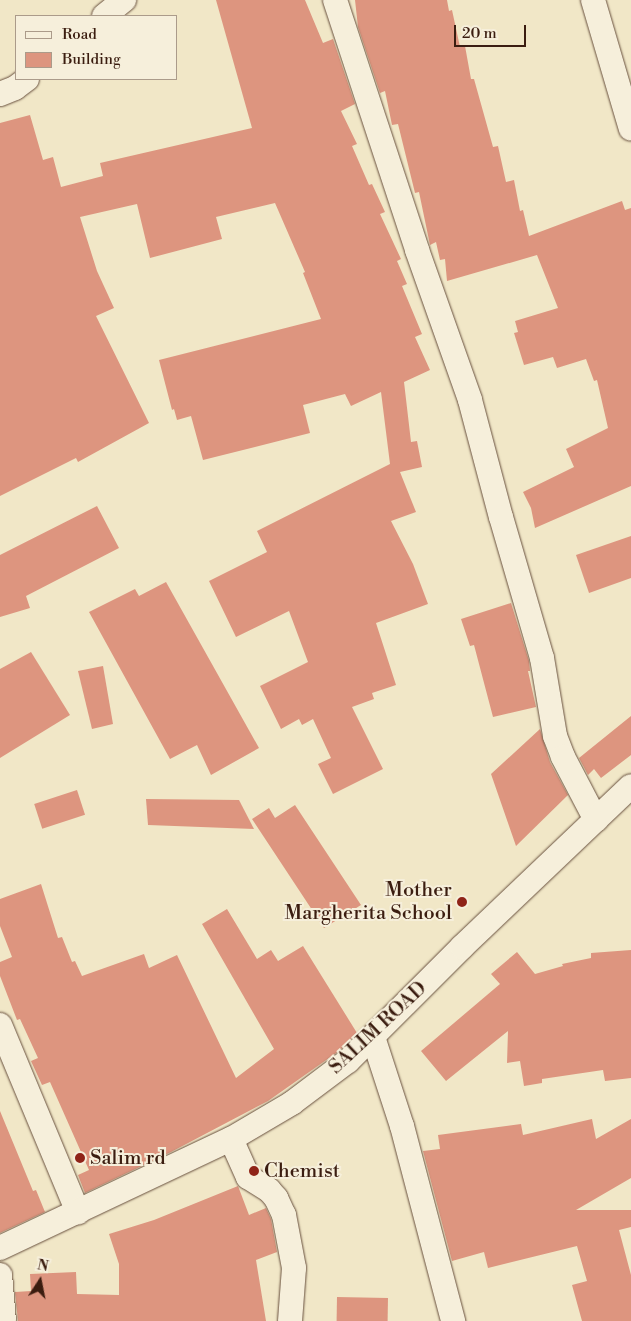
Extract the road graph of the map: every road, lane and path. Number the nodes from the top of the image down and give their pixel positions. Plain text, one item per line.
1 (124, 0) edge
2 (335, 0) edge
3 (593, 0) edge
4 (105, 15) edge
5 (26, 80) edge
6 (0, 94) edge
7 (631, 129) edge
8 (631, 786) edge
9 (596, 820) junction
10 (0, 1025) edge
11 (373, 1037) junction
12 (231, 1139) junction
13 (78, 1212) junction
14 (0, 1248) edge
15 (0, 1275) edge
16 (4, 1321) edge
17 (290, 1321) edge
18 (454, 1321) edge

1 - 4 street
2 - 9 street
3 - 7 street
5 - 6 street
8 - 9 street, SALIM ROAD
9 - 11 street, SALIM ROAD
10 - 13 street
11 - 12 street, SALIM ROAD
11 - 18 street
12 - 13 street, SALIM ROAD
12 - 17 street
13 - 14 street, SALIM ROAD
15 - 16 street

